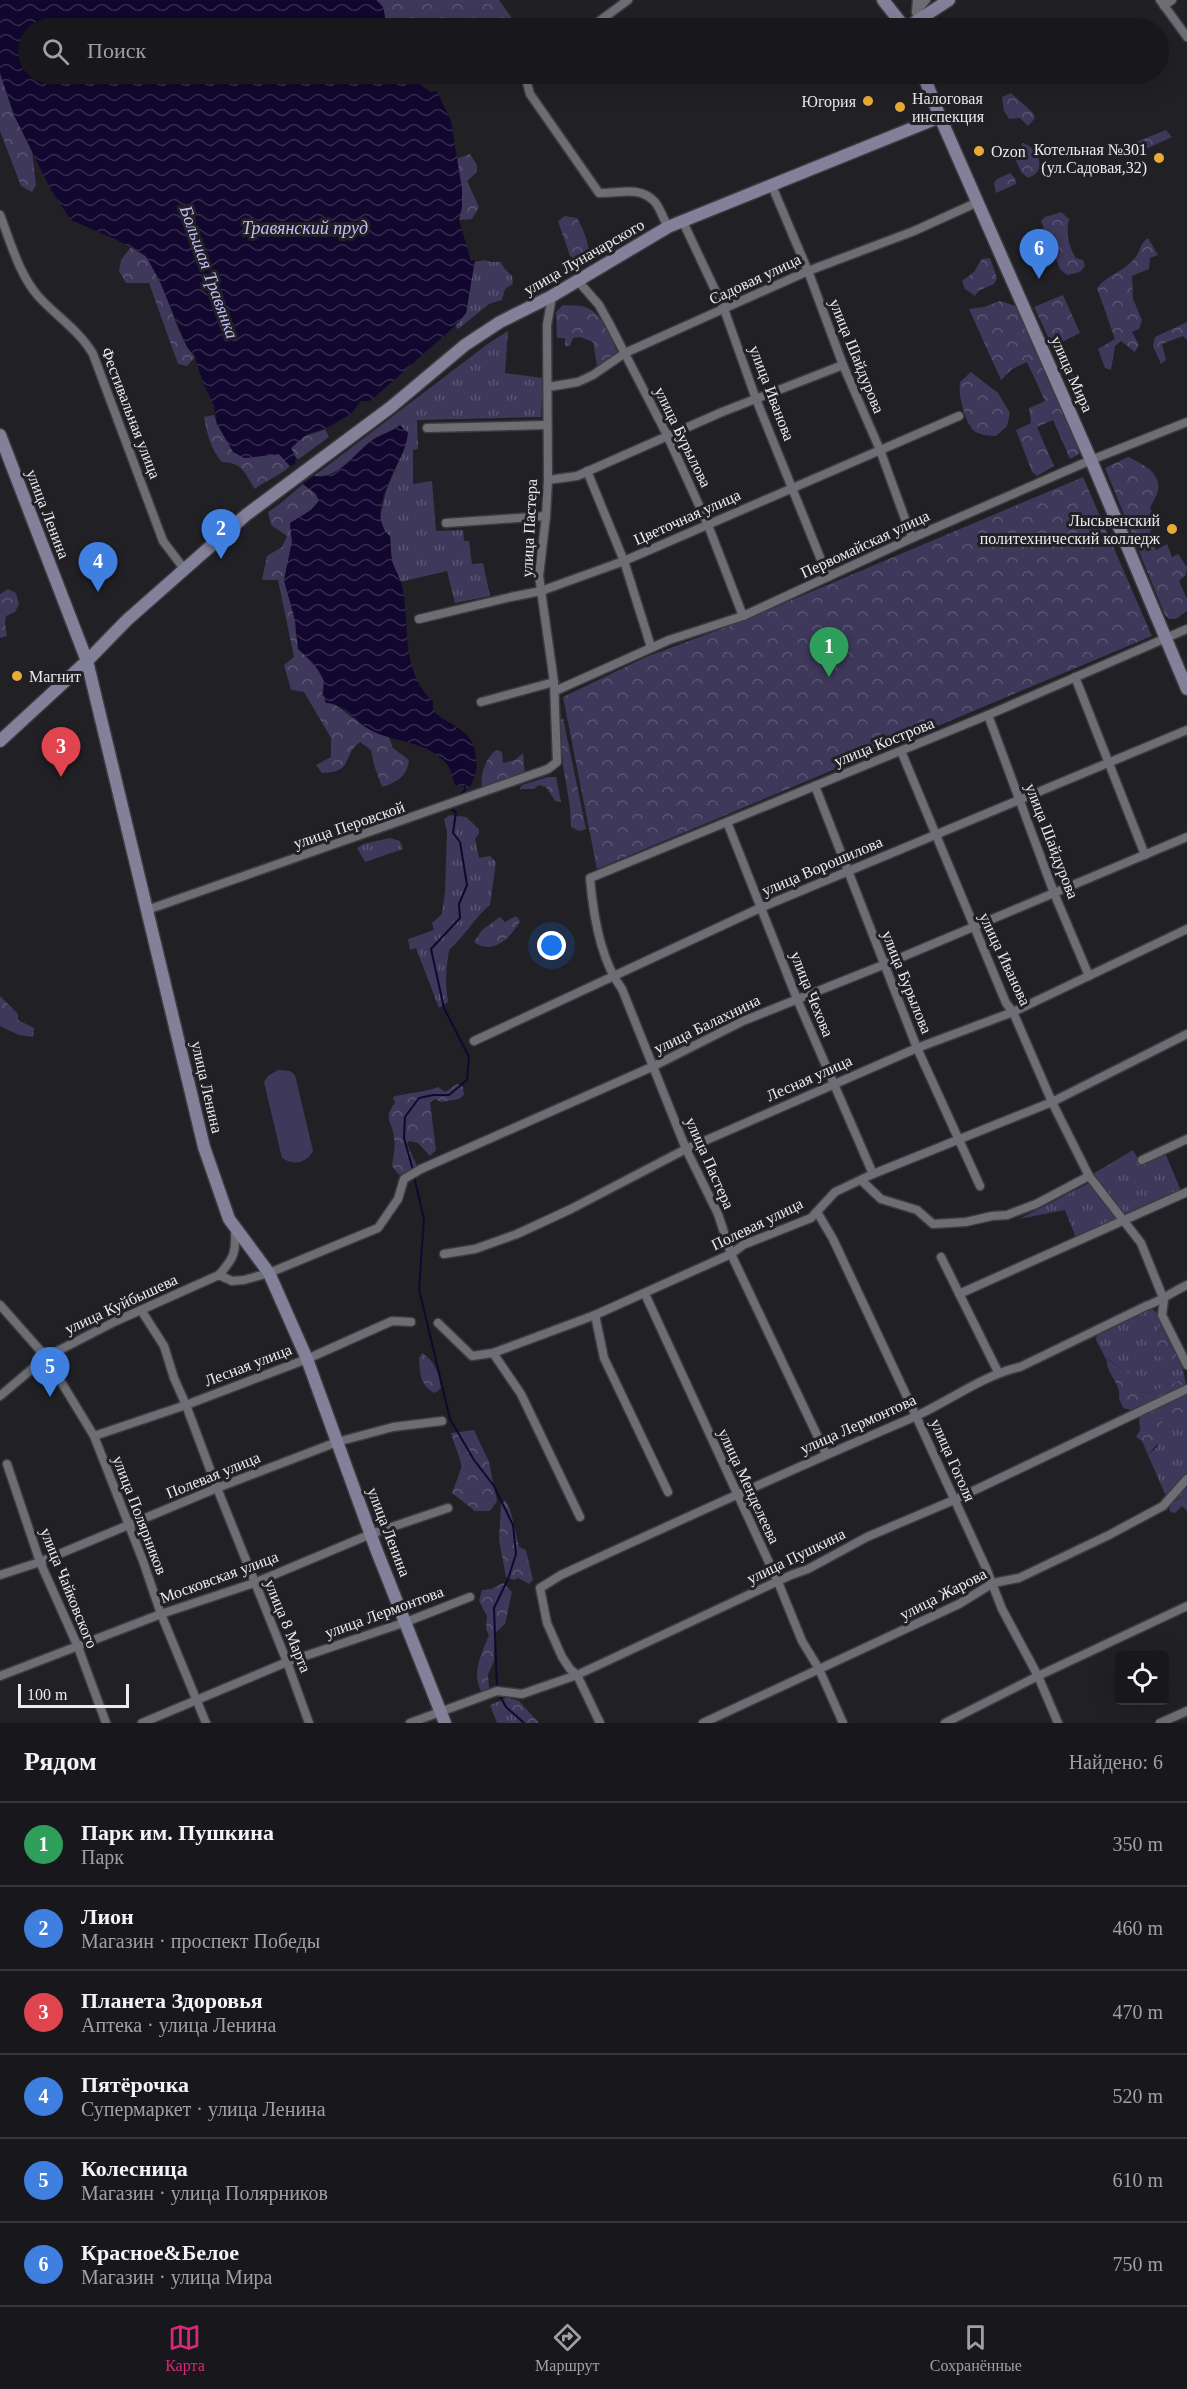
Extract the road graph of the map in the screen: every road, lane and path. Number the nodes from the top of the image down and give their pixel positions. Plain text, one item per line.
1 (883, 0) edge
2 (917, 0) edge
3 (926, 0) edge
4 (949, 0) edge
5 (1172, 0) edge
6 (625, 1) edge
7 (1162, 3) edge
8 (603, 18) edge
9 (897, 18) edge
10 (918, 18) edge
11 (919, 18) edge
12 (921, 18) edge
13 (1187, 37) edge
14 (527, 84) edge
15 (927, 84) edge
16 (940, 117) junction
17 (772, 186) junction
18 (978, 202) junction
19 (0, 215) edge
20 (683, 222) junction
21 (668, 227) junction
22 (808, 271) junction
23 (578, 281) junction
24 (552, 296) junction
25 (724, 309) junction
26 (625, 353) junction
27 (843, 365) junction
28 (548, 387) junction
29 (756, 399) junction
30 (959, 416) dead end
31 (1187, 422) edge
32 (546, 425) junction
33 (427, 428) dead end
34 (0, 435) edge
35 (667, 435) junction
36 (880, 450) junction
37 (1091, 460) junction
38 (587, 471) junction
39 (548, 480) junction
40 (792, 487) junction
41 (546, 516) junction
42 (446, 523) dead end
43 (708, 525) junction
44 (912, 538) junction
45 (624, 561) junction
46 (185, 570) junction
47 (828, 577) junction
48 (541, 591) junction
49 (743, 616) junction
50 (419, 620) dead end
51 (1187, 629) edge
52 (1166, 637) junction
53 (651, 647) junction
54 (87, 661) junction
55 (1075, 677) junction
56 (555, 687) junction
57 (1187, 689) edge
58 (481, 702) dead end
59 (988, 715) junction
60 (1187, 730) edge
61 (0, 741) edge
62 (901, 751) junction
63 (557, 762) joint
64 (1107, 763) junction
65 (815, 786) junction
66 (1020, 800) junction
67 (726, 822) junction
68 (935, 835) junction
69 (1187, 837) edge
70 (1145, 855) junction
71 (849, 871) junction
72 (590, 878) joint
73 (1054, 893) junction
74 (760, 908) junction
75 (147, 910) junction
76 (973, 927) junction
77 (1187, 929) edge
78 (883, 965) junction
79 (612, 976) junction
80 (1089, 976) junction
81 (797, 999) junction
82 (1013, 1012) junction
83 (1187, 1034) edge
84 (474, 1041) dead end
85 (917, 1048) junction
86 (654, 1066) junction
87 (833, 1084) junction
88 (1052, 1102) junction
89 (1187, 1139) edge
90 (959, 1140) junction
91 (686, 1149) junction
92 (1142, 1161) dead end
93 (873, 1174) junction
94 (1089, 1176) junction
95 (861, 1180) junction
96 (980, 1186) dead end
97 (1187, 1192) edge
98 (816, 1212) junction
99 (1123, 1219) junction
100 (235, 1231) junction
101 (444, 1254) dead end
102 (731, 1254) junction
103 (941, 1257) dead end
104 (269, 1272) junction
105 (219, 1275) junction
106 (1187, 1285) edge
107 (645, 1294) junction
108 (959, 1294) junction
109 (1164, 1300) junction
110 (0, 1305) edge
111 (141, 1310) junction
112 (595, 1316) junction
113 (411, 1322) dead end
114 (438, 1323) dead end
115 (493, 1353) junction
116 (46, 1357) junction
117 (307, 1359) junction
118 (1187, 1365) edge
119 (998, 1372) junction
120 (1187, 1389) edge
121 (0, 1396) edge
122 (186, 1405) junction
123 (916, 1416) junction
124 (442, 1421) dead end
125 (94, 1436) junction
126 (338, 1442) junction
127 (826, 1454) junction
128 (7, 1464) dead end
129 (1187, 1479) edge
130 (217, 1488) junction
131 (668, 1492) dead end
132 (736, 1494) junction
133 (954, 1500) junction
134 (448, 1508) dead end
135 (580, 1517) dead end
136 (128, 1526) junction
137 (372, 1534) junction
138 (40, 1562) junction
139 (0, 1575) edge
140 (778, 1582) junction
141 (254, 1583) junction
142 (993, 1583) junction
143 (470, 1597) dead end
144 (1187, 1606) edge
145 (161, 1614) junction
146 (406, 1622) junction
147 (78, 1647) junction
148 (287, 1662) junction
149 (819, 1669) junction
150 (577, 1675) junction
151 (0, 1676) edge
152 (1038, 1676) junction
153 (198, 1701) junction
154 (441, 1711) junction
155 (1187, 1711) edge
156 (106, 1723) edge
157 (142, 1723) edge
158 (207, 1723) edge
159 (309, 1723) edge
160 (410, 1723) edge
161 (446, 1723) edge
162 (600, 1723) edge
163 (703, 1723) edge
164 (843, 1723) edge
165 (945, 1723) edge
166 (1058, 1723) edge
167 (1160, 1723) edge

1 - 9 street
2 - 10 street
3 - 11 street
4 - 12 street
5 - 7 street
6 - 8 street
7 - 13 street
14 - 21 street
15 - 16 street, улица Мира
16 - 17 street, улица Луначарского
16 - 18 street, улица Мира
17 - 20 street, улица Луначарского
17 - 22 street, улица Шайдурова
18 - 22 street, Садовая улица
18 - 37 street, улица Мира
19 - 46 street, Фестивальная улица
20 - 21 street, улица Луначарского
20 - 25 street, улица Иванова
21 - 23 street, улица Луначарского
22 - 25 street, Садовая улица
22 - 27 street, улица Шайдурова
23 - 24 street, улица Луначарского
23 - 26 street, улица Бурылова
24 - 28 street, улица Пастера
24 - 46 street, улица Луначарского
25 - 26 street, Садовая улица
25 - 29 street, улица Иванова
26 - 28 street, Садовая улица
26 - 35 street, улица Бурылова
27 - 29 street
27 - 36 street, улица Шайдурова
28 - 32 street, улица Пастера
29 - 35 street
29 - 40 street, улица Иванова
30 - 36 street, Цветочная улица
31 - 37 street, Первомайская улица
32 - 33 street
32 - 39 street, улица Пастера
34 - 54 street, улица Ленина
35 - 38 street
35 - 43 street, улица Бурылова
36 - 40 street, Цветочная улица
36 - 44 street, улица Шайдурова
37 - 44 street, Первомайская улица
37 - 52 street, улица Мира
38 - 39 street
38 - 45 street
39 - 41 street, улица Пастера
40 - 43 street, Цветочная улица
40 - 47 street, улица Иванова
41 - 42 street
41 - 48 street, улица Пастера
43 - 45 street, Цветочная улица
43 - 49 street, улица Бурылова
44 - 47 street, Первомайская улица
45 - 48 street, Цветочная улица
45 - 53 street
46 - 54 street, улица Луначарского
47 - 49 street, Первомайская улица
48 - 50 street, Цветочная улица
48 - 56 street, улица Пастера
49 - 53 street, Первомайская улица
51 - 52 street, улица Кострова
52 - 55 street, улица Кострова
52 - 57 street, улица Мира
53 - 56 street, Первомайская улица
54 - 61 street, улица Луначарского
54 - 75 street, улица Ленина
55 - 59 street, улица Кострова
55 - 64 street
56 - 58 street, Первомайская улица
56 - 63 street, улица Пастера
59 - 62 street, улица Кострова
59 - 66 street, улица Шайдурова
60 - 64 street, улица Ворошилова
62 - 65 street, улица Кострова
62 - 68 street, улица Иванова
63 - 75 street, улица Перовской
64 - 66 street, улица Ворошилова
64 - 70 street
65 - 67 street, улица Кострова
65 - 71 street, улица Бурылова
66 - 68 street, улица Ворошилова
66 - 73 street, улица Шайдурова
67 - 72 street, улица Кострова
67 - 74 street, улица Чехова
68 - 71 street, улица Ворошилова
68 - 76 street, улица Иванова
69 - 70 street, улица Балахнина
70 - 73 street, улица Балахнина
71 - 74 street, улица Ворошилова
71 - 78 street, улица Бурылова
72 - 79 street, улица Пастера
73 - 76 street, улица Балахнина
73 - 80 street, улица Шайдурова
74 - 79 street, улица Ворошилова
74 - 81 street, улица Чехова
75 - 100 street, улица Ленина
76 - 78 street, улица Балахнина
76 - 82 street, улица Иванова
77 - 80 street, Лесная улица
78 - 81 street, улица Балахнина
78 - 85 street, улица Бурылова
79 - 84 street, улица Ворошилова
79 - 86 street, улица Пастера
80 - 82 street, Лесная улица
81 - 86 street, улица Балахнина
81 - 87 street, улица Чехова
82 - 85 street, Лесная улица
82 - 88 street, улица Иванова
83 - 88 street, Полевая улица
85 - 87 street, Лесная улица
85 - 90 street, улица Бурылова
86 - 91 street, улица Пастера
86 - 104 street, улица Балахнина
87 - 91 street, Лесная улица
87 - 93 street, улица Чехова
88 - 90 street, Полевая улица
88 - 94 street, улица Иванова
89 - 92 street
90 - 93 street, Полевая улица
90 - 96 street, улица Бурылова
91 - 101 street, Лесная улица
91 - 102 street, улица Пастера
93 - 95 street, Полевая улица
94 - 95 street
94 - 99 street, улица Иванова
95 - 98 street, Полевая улица
97 - 99 street
98 - 102 street, Полевая улица
98 - 123 street, улица Гоголя
99 - 108 street
99 - 109 street, улица Иванова
100 - 104 street, улица Ленина
100 - 105 street
102 - 107 street, Полевая улица
102 - 127 street, улица Пастера
103 - 108 street
104 - 105 street, улица Балахнина
104 - 117 street, улица Ленина
105 - 111 street, улица Куйбышева
106 - 109 street, улица Лермонтова
107 - 112 street, Полевая улица
107 - 132 street, улица Менделеева
108 - 119 street
109 - 118 street, улица Иванова
109 - 119 street, улица Лермонтова
110 - 116 street
111 - 116 street, улица Куйбышева
111 - 122 street, улица 8 Марта
112 - 115 street, Полевая улица
112 - 131 street
113 - 117 street, Лесная улица
114 - 115 street, Полевая улица
115 - 135 street
116 - 121 street, улица Куйбышева
116 - 125 street, улица Полярников
117 - 122 street, Лесная улица
117 - 126 street, улица Ленина
119 - 123 street, улица Лермонтова
120 - 133 street, улица Пушкина
122 - 125 street, Лесная улица
122 - 130 street, улица 8 Марта
123 - 127 street, улица Лермонтова
123 - 133 street, улица Гоголя
124 - 126 street, Полевая улица
125 - 136 street, улица Полярников
126 - 130 street, Полевая улица
126 - 137 street, улица Ленина
127 - 132 street, улица Лермонтова
128 - 138 street, улица Чайковского
129 - 142 street, улица Жарова
130 - 136 street, Полевая улица
130 - 141 street, улица 8 Марта
132 - 140 street, улица Менделеева
132 - 150 street, улица Лермонтова
133 - 140 street, улица Пушкина
133 - 142 street, улица Гоголя
134 - 137 street, Московская улица
136 - 138 street, Полевая улица
136 - 145 street, улица Полярников
137 - 141 street, Московская улица
137 - 146 street, улица Ленина
138 - 139 street, Полевая улица
138 - 147 street, улица Чайковского
140 - 149 street, улица Менделеева
140 - 150 street, улица Пушкина
141 - 145 street, Московская улица
141 - 148 street, улица 8 Марта
142 - 149 street, улица Жарова
142 - 152 street, улица Гоголя
143 - 146 street, улица Лермонтова
144 - 152 street
145 - 147 street, Московская улица
145 - 153 street, улица Полярников
146 - 148 street, улица Лермонтова
146 - 154 street, улица Ленина
147 - 151 street, Московская улица
147 - 156 street, улица Чайковского
148 - 153 street, улица Лермонтова
148 - 159 street, улица 8 Марта
149 - 163 street, улица Жарова
149 - 164 street, улица Менделеева
150 - 154 street, улица Пушкина
150 - 162 street
152 - 165 street
152 - 166 street, улица Гоголя
153 - 157 street, улица Лермонтова
153 - 158 street, улица Полярников
154 - 160 street, улица Пушкина
154 - 161 street, улица Ленина
155 - 167 street

